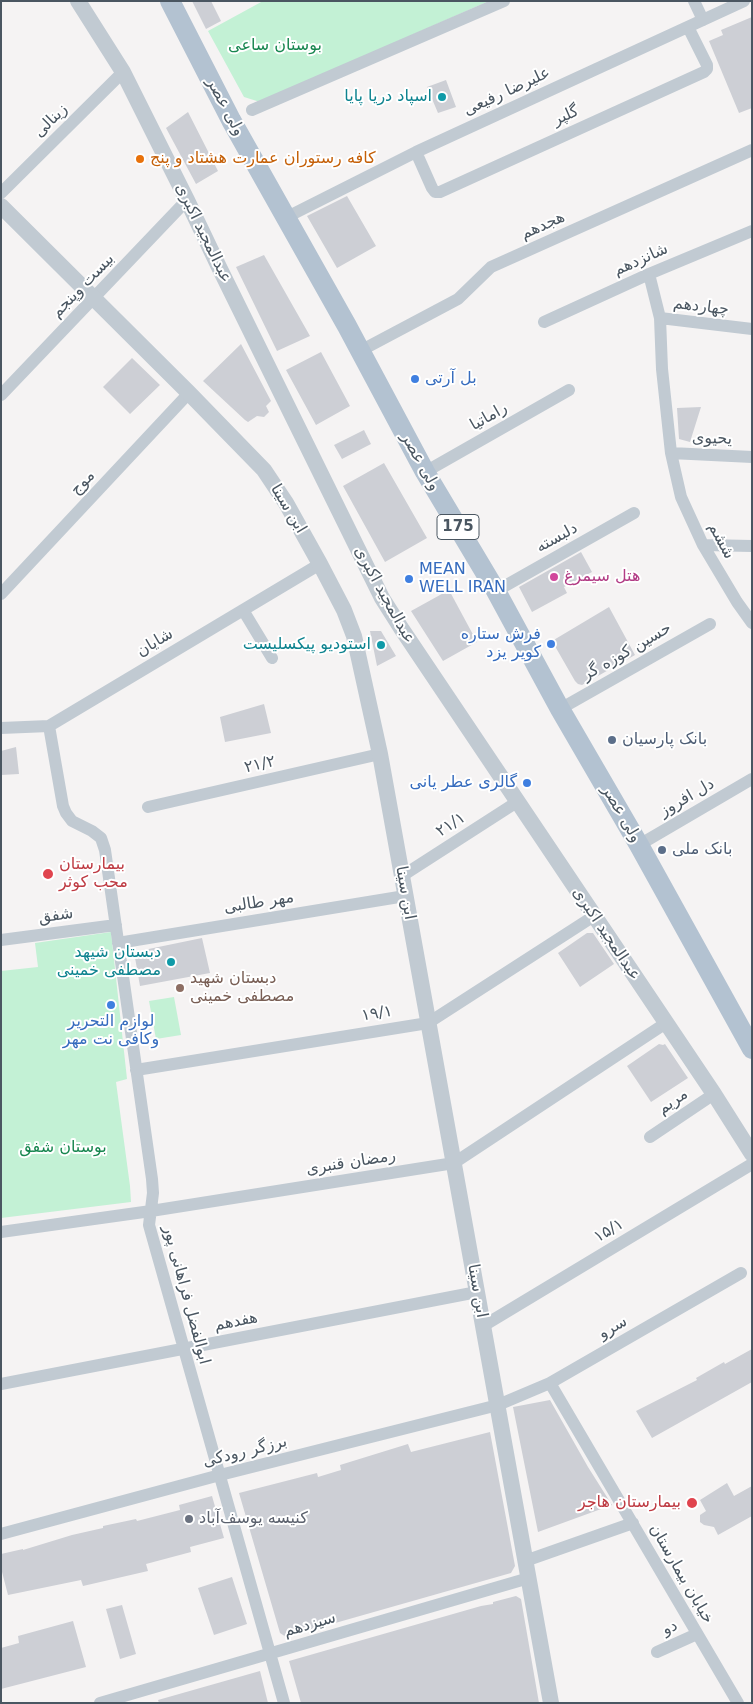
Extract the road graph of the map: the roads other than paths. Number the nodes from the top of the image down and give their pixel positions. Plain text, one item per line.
1 (78, 1) edge
2 (170, 1) edge
3 (504, 1) edge
4 (694, 1) edge
5 (744, 1) edge
6 (703, 20) junction
7 (688, 26) junction
8 (123, 72) junction
9 (252, 110) dead end
10 (752, 150) edge
11 (416, 152) junction
12 (1, 193) edge
13 (188, 200) junction
14 (1, 206) edge
15 (285, 218) junction
16 (752, 231) edge
17 (649, 274) junction
18 (94, 298) junction
19 (660, 318) junction
20 (544, 322) dead end
21 (752, 329) edge
22 (360, 351) junction
23 (570, 390) dead end
24 (189, 393) junction
25 (1, 395) edge
26 (671, 453) junction
27 (752, 456) edge
28 (425, 472) junction
29 (634, 513) dead end
30 (703, 545) junction
31 (752, 546) edge
32 (320, 564) junction
33 (496, 591) junction
34 (1, 594) edge
35 (243, 610) junction
36 (752, 623) edge
37 (710, 624) dead end
38 (272, 658) dead end
39 (560, 709) junction
40 (49, 726) junction
41 (1, 728) edge
42 (380, 754) junction
43 (752, 779) edge
44 (517, 802) junction
45 (148, 807) dead end
46 (639, 845) junction
47 (402, 876) junction
48 (405, 896) junction
49 (594, 916) junction
50 (116, 925) junction
51 (1, 940) edge
52 (118, 943) junction
53 (428, 1023) junction
54 (666, 1023) junction
55 (752, 1049) edge
56 (136, 1070) junction
57 (714, 1094) junction
58 (650, 1137) dead end
59 (752, 1154) edge
60 (454, 1163) junction
61 (752, 1164) edge
62 (151, 1211) junction
63 (1, 1232) edge
64 (741, 1273) dead end
65 (477, 1292) junction
66 (483, 1326) junction
67 (184, 1349) junction
68 (550, 1383) junction
69 (1, 1384) edge
70 (498, 1405) junction
71 (220, 1475) junction
72 (632, 1523) junction
73 (1, 1534) edge
74 (525, 1561) junction
75 (529, 1578) junction
76 (697, 1634) junction
77 (657, 1652) dead end
78 (270, 1653) junction
79 (736, 1701) edge
80 (100, 1703) edge
81 (284, 1703) edge
82 (551, 1703) edge
83 (723, 1703) edge

1 - 8 street, عبدالمجید اکبری
2 - 15 main road, ولی عصر / 175
3 - 9 street
4 - 6 street
5 - 6 street, علیرضا رفیعی
6 - 7 street, علیرضا رفیعی
7 - 11 street, علیرضا رفیعی
7 - 11 street, گلپر
8 - 12 street, زینالی
8 - 13 street, عبدالمجید اکبری
10 - 22 street, هجدهم
11 - 15 street, علیرضا رفیعی
13 - 18 street, بیست وپنجم
13 - 44 street, عبدالمجید اکبری
14 - 18 street, ابن سینا
15 - 22 main road, ولی عصر / 175
16 - 17 street, شانزدهم
17 - 19 street, چهاردهم
17 - 20 street, شانزدهم
18 - 24 street, ابن سینا
18 - 25 street, بیست وپنجم
19 - 21 street, چهاردهم
19 - 26 street, ششم
22 - 28 main road, ولی عصر / 175
23 - 28 street, راماتیا
24 - 32 street, ابن سینا
24 - 34 street, موج
26 - 27 street, یحیوی
26 - 30 street, ششم
28 - 33 main road, ولی عصر / 175
29 - 33 street, دلبسته
30 - 31 street
30 - 36 street, ششم
32 - 35 street, شایان
32 - 42 street, ابن سینا
33 - 39 main road, ولی عصر / 175
35 - 38 street
35 - 40 street, شایان
37 - 39 street, حسین کوزه گر
39 - 46 main road, ولی عصر / 175
40 - 41 street, شایان
40 - 50 street, ابوالفضل فراهانی پور
42 - 45 street, ۲۱/۲
42 - 47 street, ابن سینا
43 - 46 street, دل افروز
44 - 47 street, ۲۱/۱
44 - 49 street, عبدالمجید اکبری
46 - 55 main road, ولی عصر / 175
47 - 48 street, ابن سینا
48 - 52 street, مهر طالبی
48 - 53 street, ابن سینا
49 - 53 street, ۱۹/۱
49 - 54 street, عبدالمجید اکبری
50 - 51 street, شفق
50 - 52 street, ابوالفضل فراهانی پور
52 - 56 street, ابوالفضل فراهانی پور
53 - 56 street, ۱۹/۱
53 - 60 street, ابن سینا
54 - 57 street, عبدالمجید اکبری
54 - 60 street, رمضان قنبری
56 - 62 street, ابوالفضل فراهانی پور
57 - 58 street, مریم
57 - 59 street, عبدالمجید اکبری
60 - 62 street, رمضان قنبری
60 - 65 street, ابن سینا
61 - 66 street, ۱۵/۱
62 - 63 street, رمضان قنبری
62 - 67 street, ابوالفضل فراهانی پور
64 - 68 street, سرو
65 - 66 street, ابن سینا
65 - 67 street, هفدهم
66 - 70 street, ابن سینا
67 - 69 street, هفدهم
67 - 71 street, ابوالفضل فراهانی پور
68 - 70 street, سرو
68 - 72 street, خیابان بیمارستان
70 - 71 street, برزگر رودکی
70 - 74 street, ابن سینا
71 - 73 street, برزگر رودکی
71 - 78 street, ابوالفضل فراهانی پور
72 - 74 street
72 - 76 street, خیابان بیمارستان
74 - 75 street, ابن سینا
75 - 78 street, سیزدهم
75 - 82 street, ابن سینا
76 - 77 street, دو
76 - 79 street, خیابان بیمارستان
78 - 80 street, سیزدهم
78 - 81 street, ابوالفضل فراهانی پور
79 - 83 street

